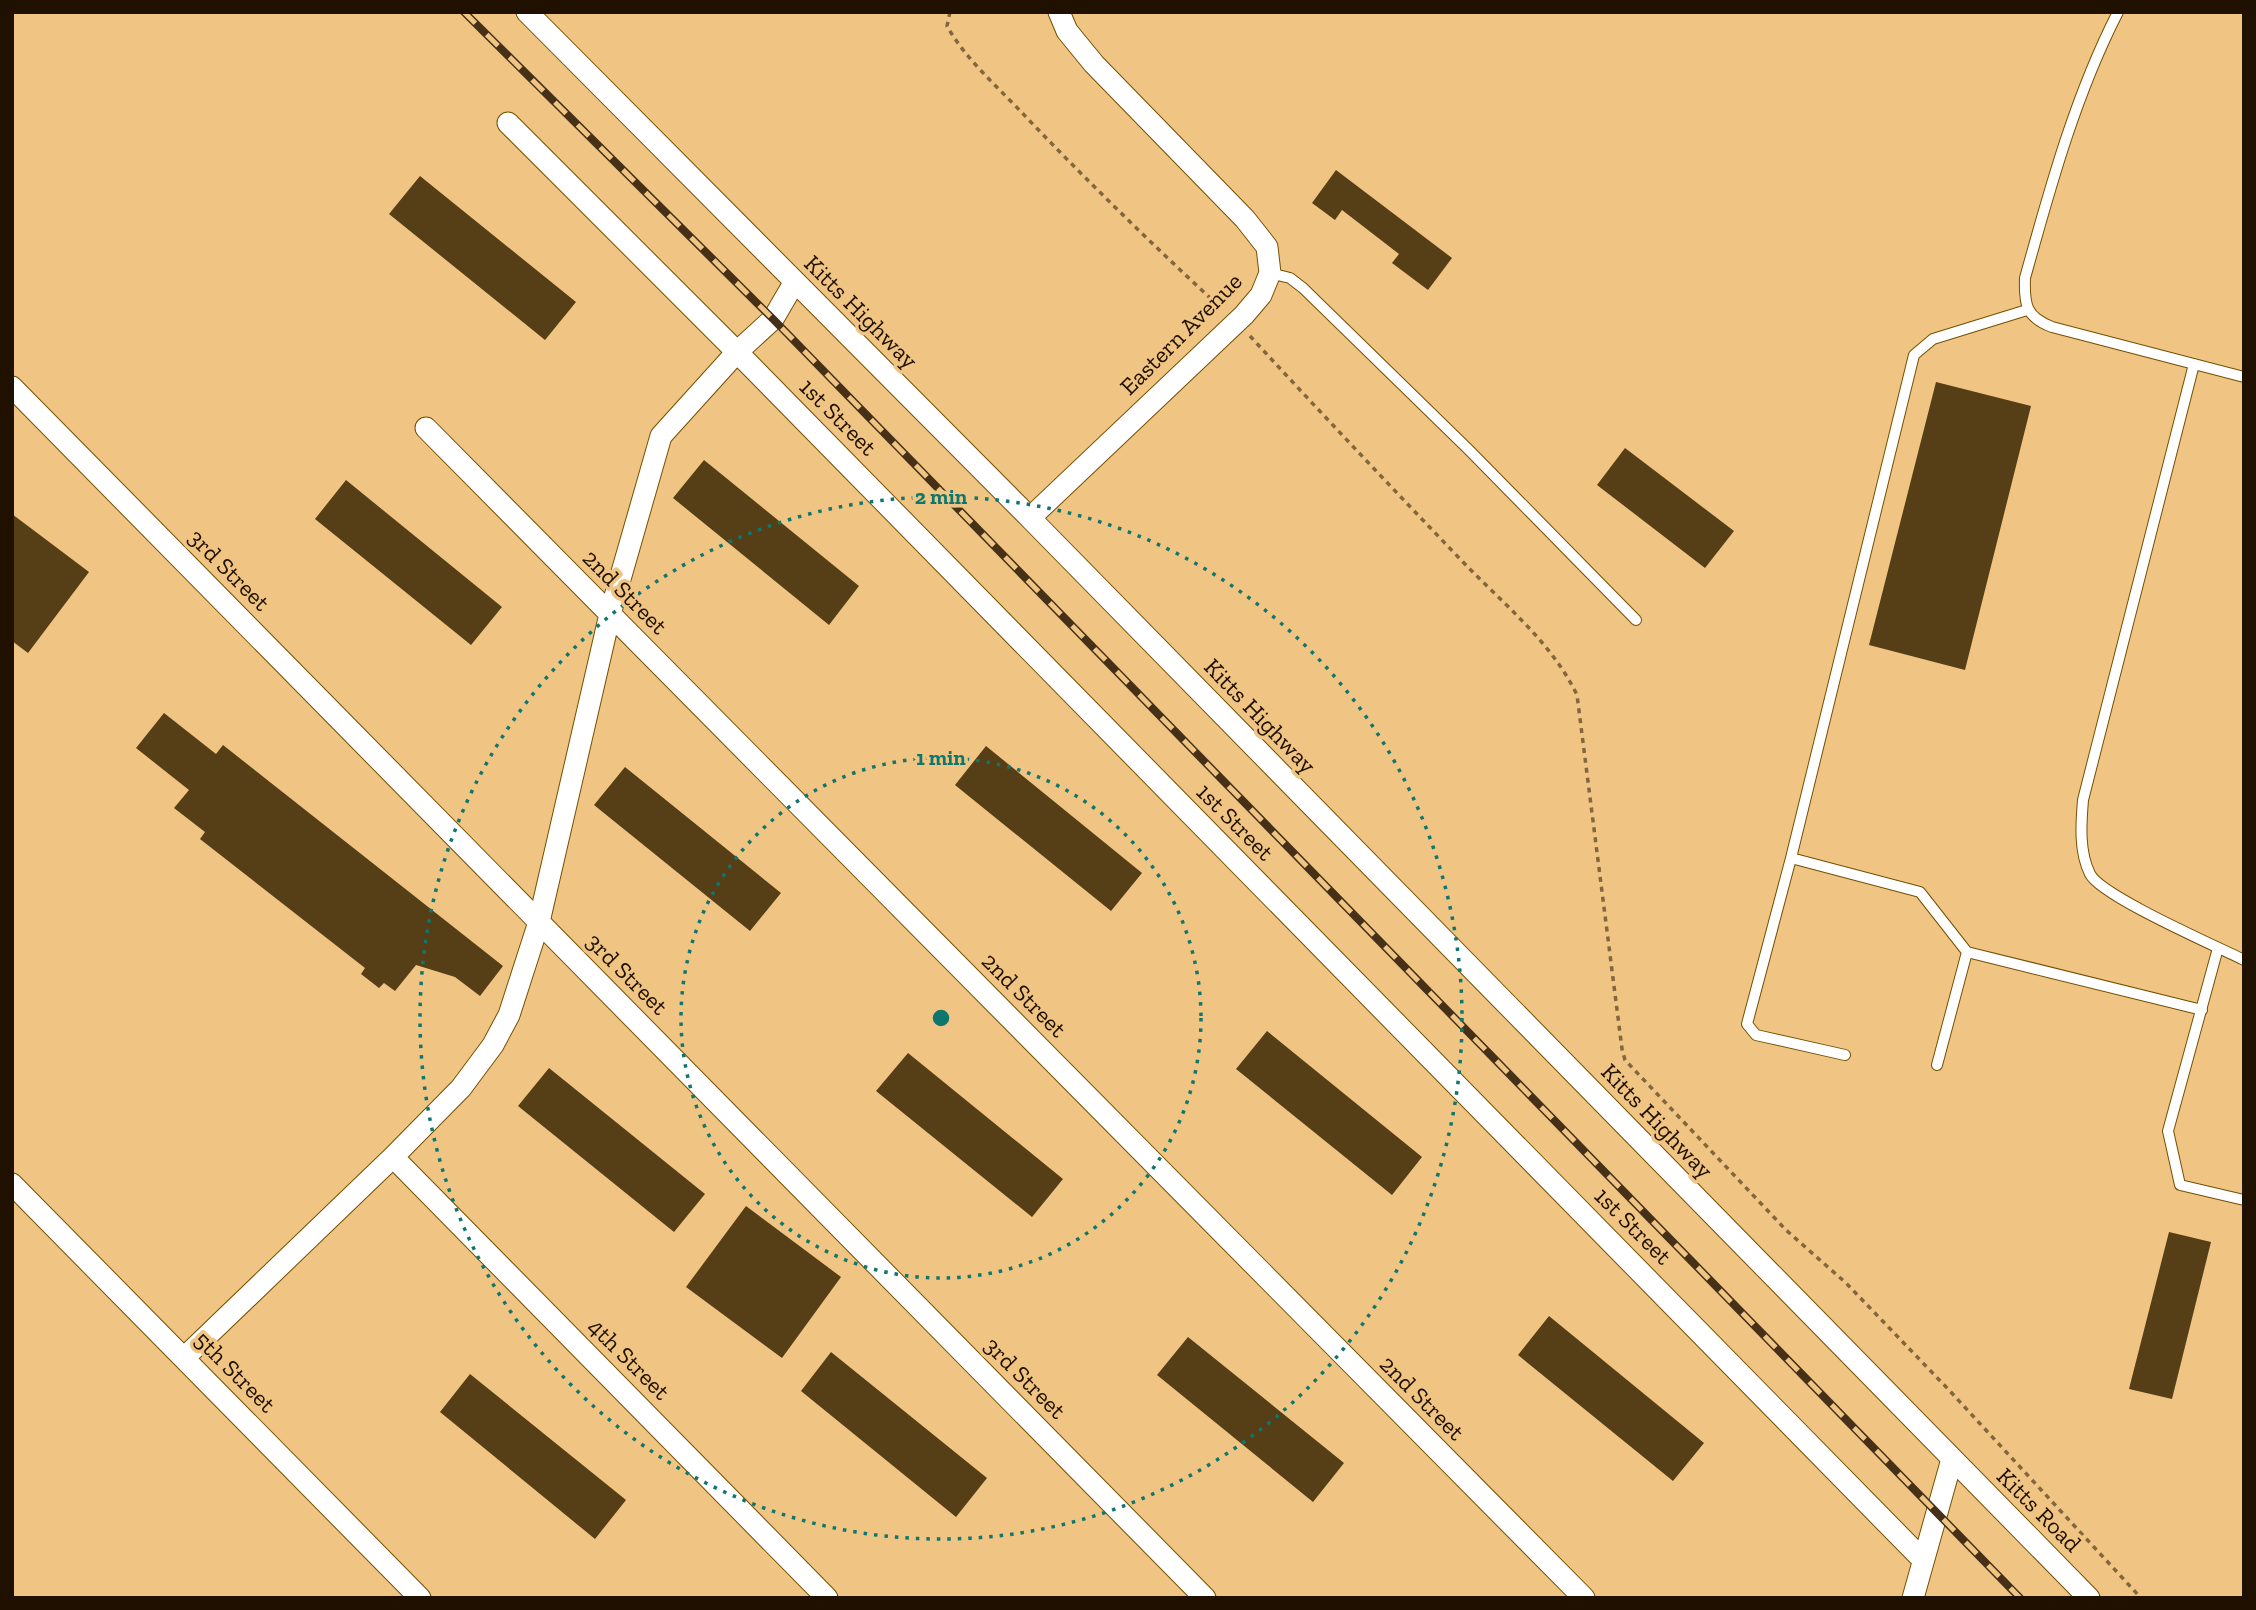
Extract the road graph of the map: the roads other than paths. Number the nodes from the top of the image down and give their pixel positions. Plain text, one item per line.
1 (527, 12) edge
2 (1059, 12) edge
3 (2118, 12) edge
4 (508, 123) dead end
5 (1270, 273) junction
6 (794, 283) junction
7 (2027, 310) junction
8 (737, 352) junction
9 (2193, 365) junction
10 (2244, 377) edge
11 (12, 387) edge
12 (426, 428) dead end
13 (1030, 518) junction
14 (610, 614) junction
15 (1636, 620) dead end
16 (1791, 858) junction
17 (539, 922) junction
18 (2218, 947) junction
19 (1967, 952) junction
20 (2244, 960) edge
21 (2202, 1010) junction
22 (1845, 1055) dead end
23 (1937, 1065) dead end
24 (393, 1157) junction
25 (12, 1184) edge
26 (2244, 1199) edge
27 (184, 1358) junction
28 (1952, 1460) junction
29 (1923, 1560) junction
30 (420, 1598) edge
31 (827, 1598) edge
32 (1205, 1598) edge
33 (1584, 1598) edge
34 (1913, 1598) edge
35 (2089, 1598) edge

1 - 6 street, Kitts Highway
2 - 5 street, Eastern Avenue
3 - 7 lane
4 - 8 street, 1st Street
5 - 13 street, Eastern Avenue
5 - 15 lane
6 - 8 street
6 - 13 street, Kitts Highway
7 - 9 lane
7 - 16 lane
8 - 14 street
8 - 29 street, 1st Street
9 - 10 lane
9 - 18 lane
11 - 17 street, 3rd Street
12 - 14 street, 2nd Street
13 - 28 street, Kitts Highway
14 - 17 street
14 - 33 street, 2nd Street
16 - 19 lane
16 - 22 lane
17 - 24 street
17 - 32 street, 3rd Street
18 - 20 lane
18 - 21 lane
19 - 21 lane
19 - 23 lane
21 - 26 lane
24 - 27 street
24 - 31 street, 4th Street
25 - 27 street, 5th Street
27 - 30 street, 5th Street
28 - 29 street
28 - 35 street, Kitts Road
29 - 34 street

